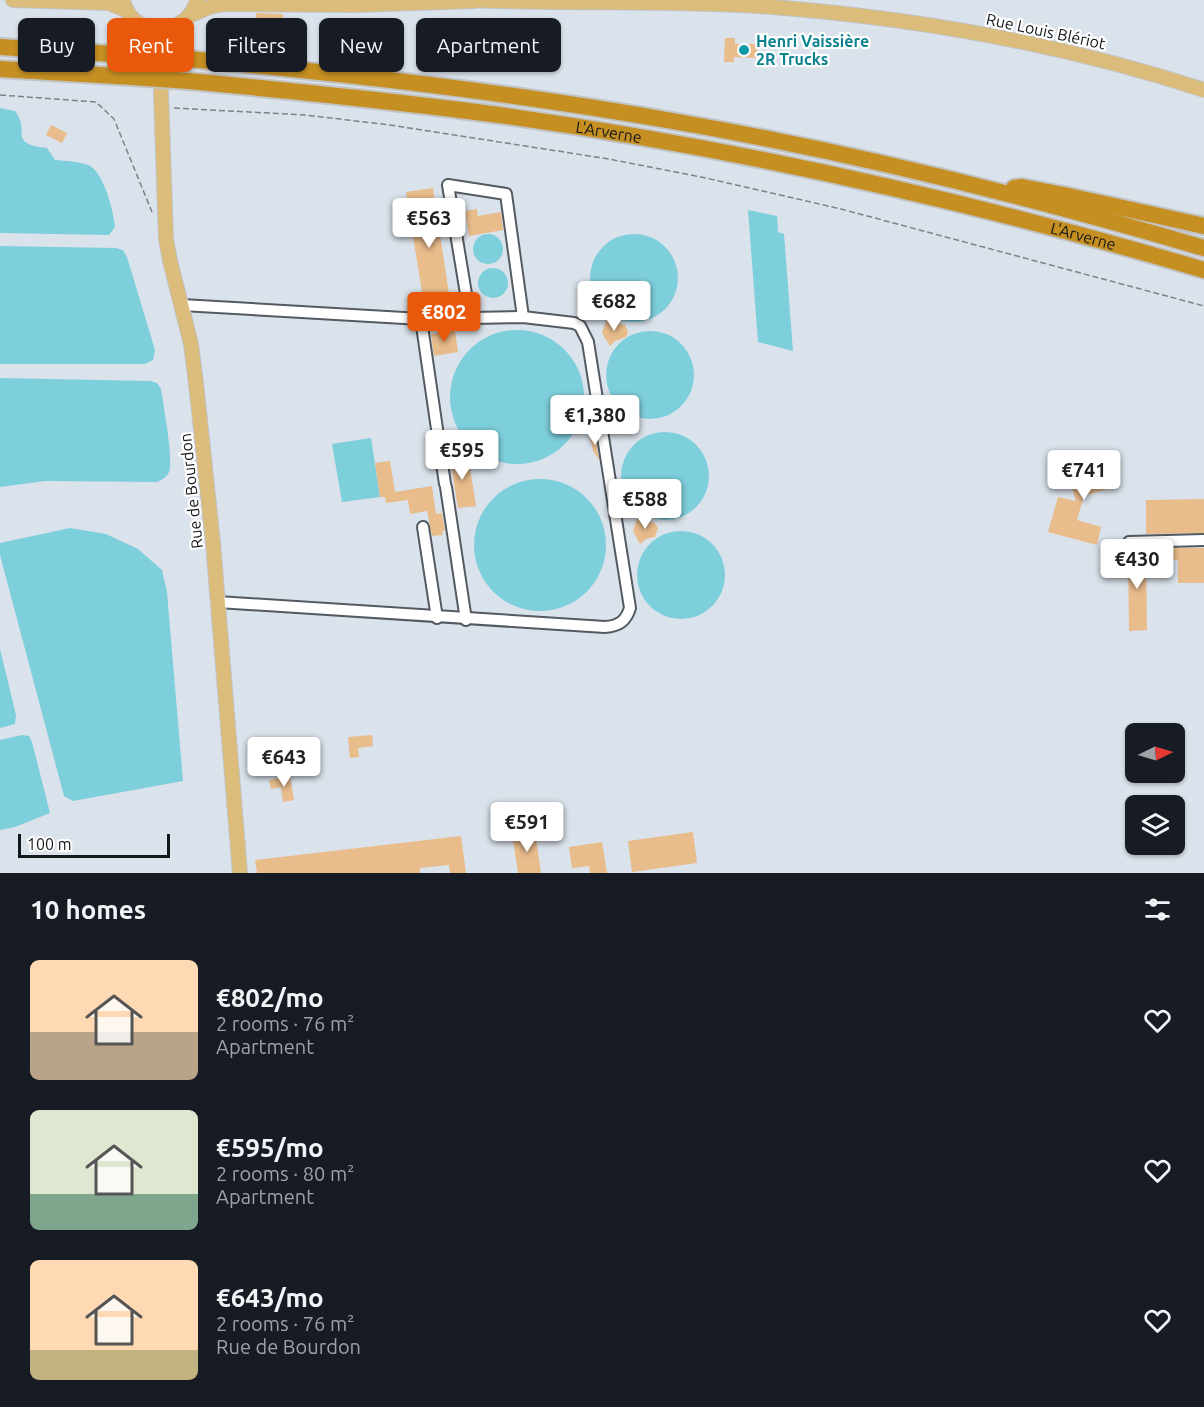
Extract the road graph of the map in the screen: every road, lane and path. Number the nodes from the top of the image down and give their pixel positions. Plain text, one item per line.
1 (12, 0) edge
2 (197, 0) edge
3 (468, 0) edge
4 (482, 0) edge
5 (124, 5) edge
6 (191, 15) junction
7 (132, 18) edge
8 (188, 18) edge
9 (0, 48) edge
10 (0, 69) edge
11 (155, 72) edge
12 (163, 72) edge
13 (1204, 90) edge
14 (0, 95) edge
15 (161, 108) junction
16 (986, 189) junction
17 (156, 218) dead end
18 (1204, 226) edge
19 (1204, 248) edge
20 (1204, 270) edge
21 (182, 305) junction
22 (1204, 306) edge
23 (523, 317) junction
24 (470, 318) junction
25 (420, 319) junction
26 (423, 527) dead end
27 (1204, 540) edge
28 (1129, 542) dead end
29 (218, 602) junction
30 (437, 618) junction
31 (466, 620) junction
32 (240, 873) edge

1 - 5 main road
2 - 6 main road
3 - 4 main road, Rue Louis Blériot
4 - 6 main road, Rue Louis Blériot
4 - 13 main road, Rue Louis Blériot
5 - 7 main road
6 - 8 main road, Rue Louis Blériot
9 - 16 highway, L'Arverne, bridge
10 - 20 highway, L'Arverne, bridge
11 - 15 main road, Rue de Bourdon
12 - 15 main road, Rue de Bourdon
14 - 17 path
15 - 21 main road, Rue de Bourdon
15 - 22 path
16 - 18 highway
16 - 19 highway, L'Arverne
21 - 25 street
21 - 29 main road, Rue de Bourdon
23 - 24 street
23 - 24 street
23 - 31 street
24 - 25 street
25 - 31 street
26 - 30 street
27 - 28 street
29 - 30 street
29 - 32 main road, Rue de Bourdon
30 - 31 street

